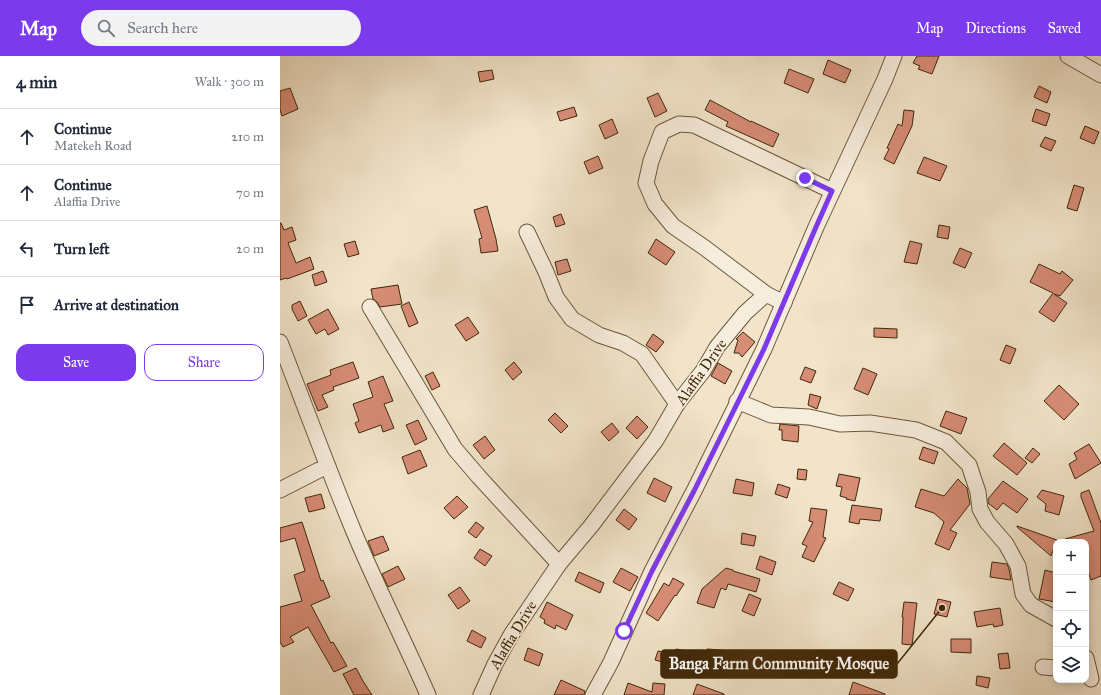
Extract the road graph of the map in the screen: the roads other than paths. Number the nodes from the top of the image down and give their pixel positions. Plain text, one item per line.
1 (894, 56) edge
2 (1068, 56) edge
3 (1101, 75) edge
4 (832, 191) junction
5 (527, 232) dead end
6 (766, 294) junction
7 (784, 303) junction
8 (370, 308) dead end
9 (280, 342) edge
10 (737, 401) junction
11 (677, 404) junction
12 (328, 467) junction
13 (280, 490) edge
14 (559, 564) junction
15 (1053, 617) edge
16 (1089, 668) edge
17 (1093, 681) edge
18 (428, 695) edge
19 (481, 695) edge
20 (593, 695) edge

1 - 4 street
2 - 3 street
4 - 6 street
4 - 7 street
5 - 11 street
6 - 7 street
6 - 11 street, Alaffia Drive
7 - 10 street
8 - 14 street
9 - 12 street
10 - 15 street
10 - 20 street
11 - 14 street, Alaffia Drive
12 - 13 street
12 - 18 street
14 - 19 street, Alaffia Drive
16 - 17 street

